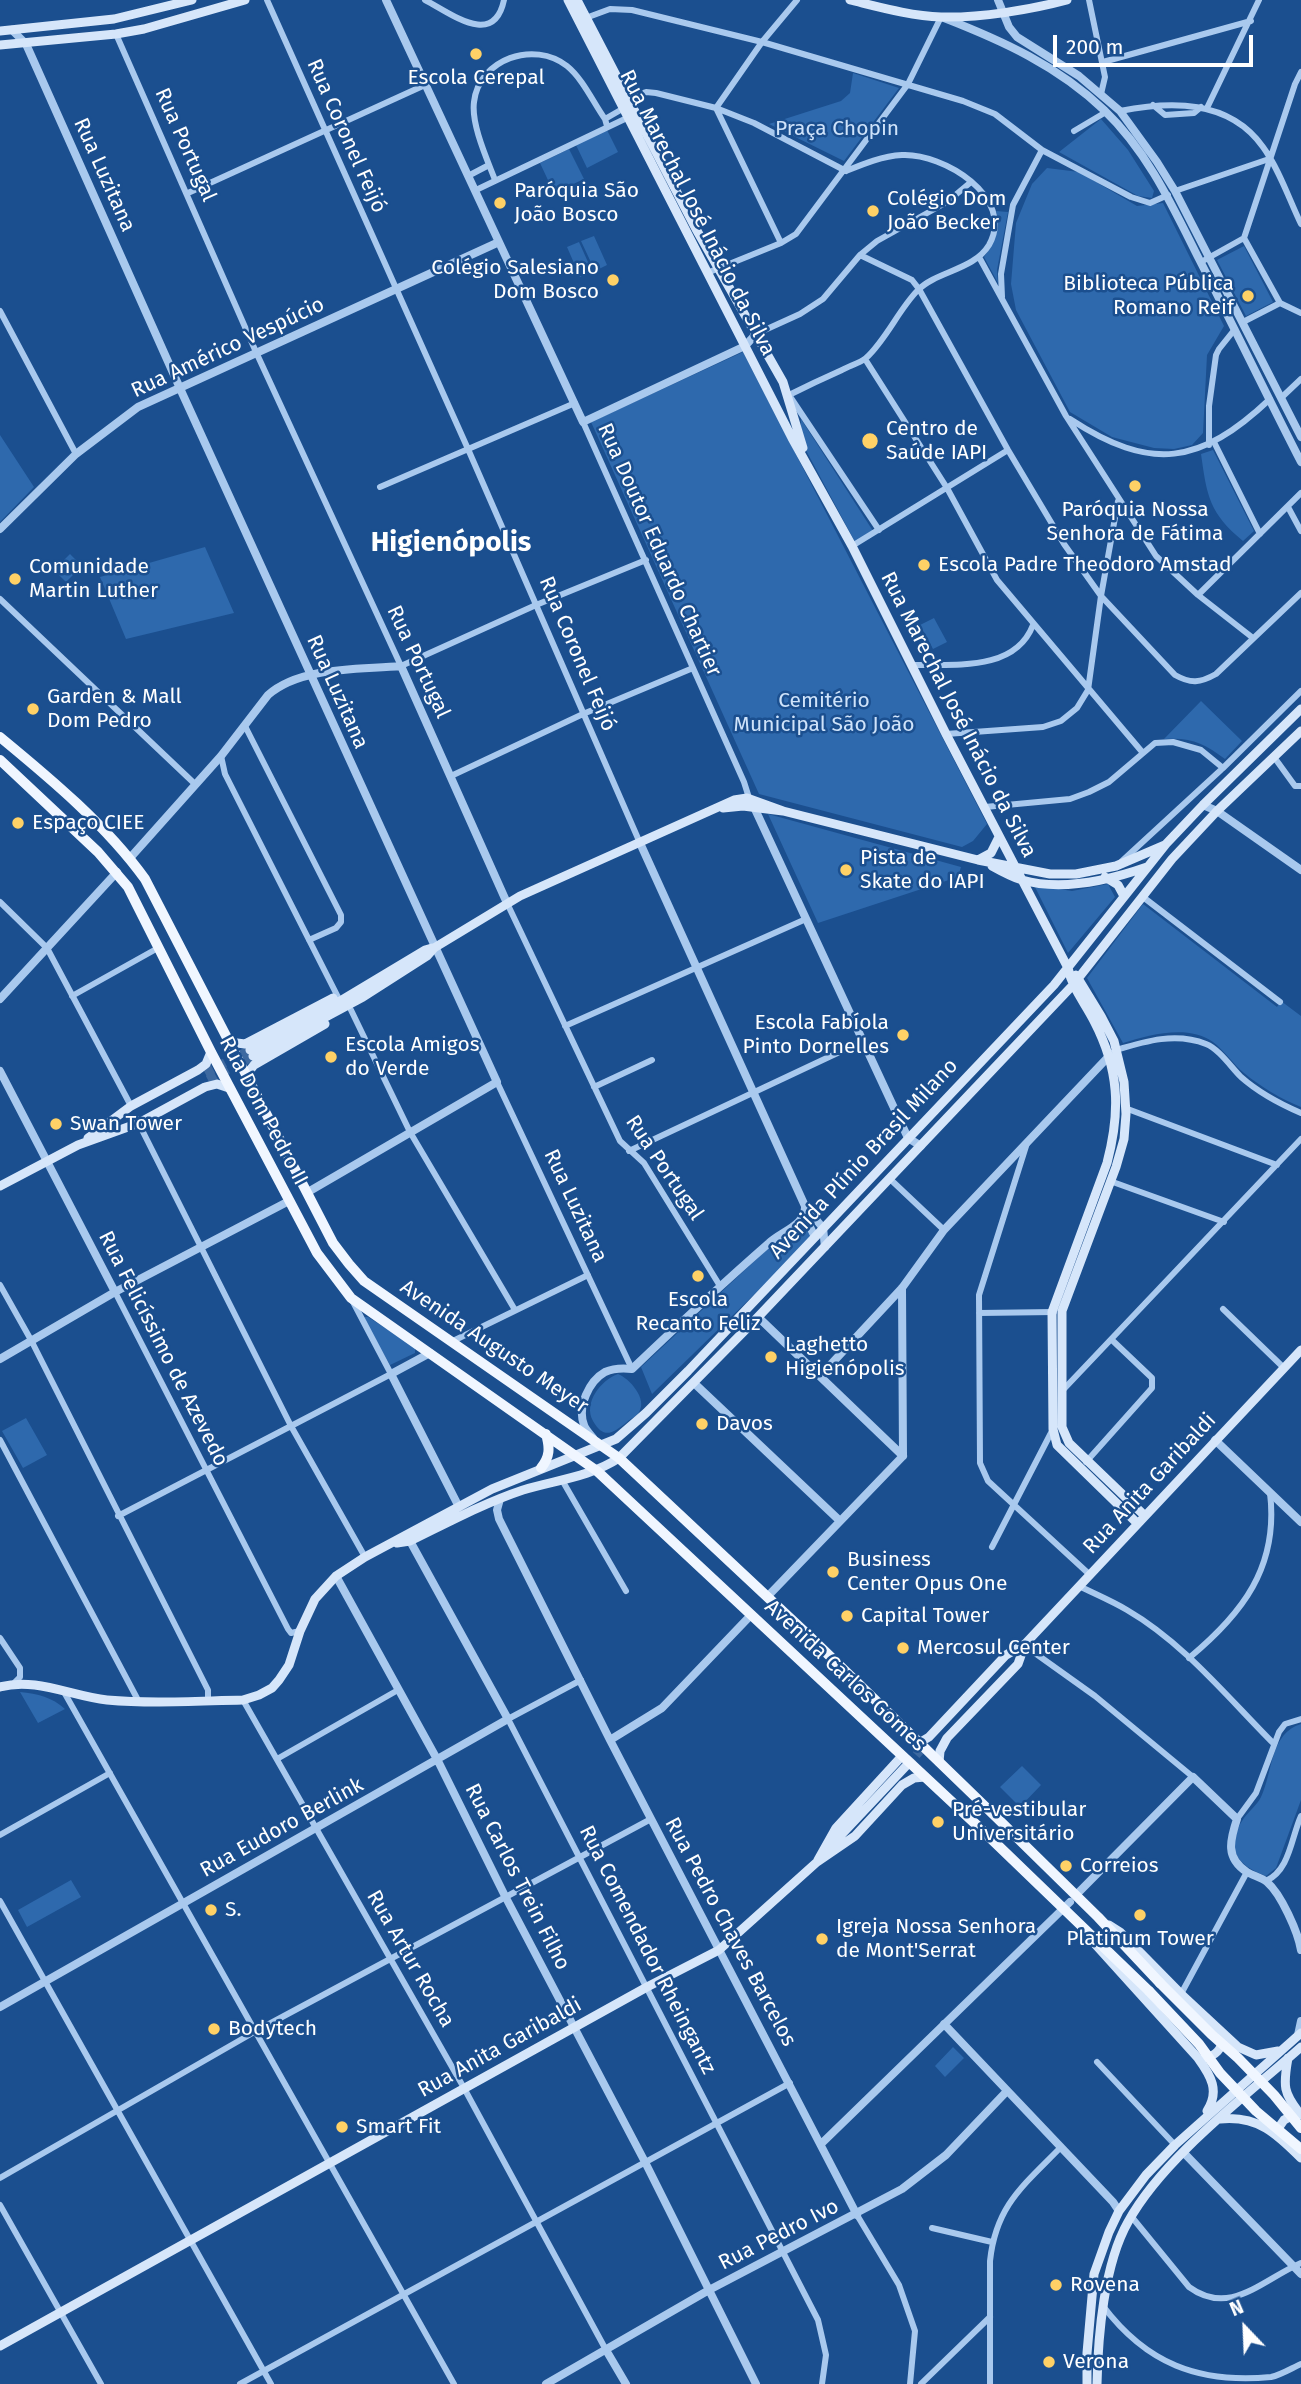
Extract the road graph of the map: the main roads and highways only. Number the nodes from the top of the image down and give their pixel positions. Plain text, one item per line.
1 (192, 0) edge
2 (245, 0) edge
3 (568, 0) edge
4 (577, 0) edge
5 (850, 0) edge
6 (1067, 0) edge
7 (1021, 5) edge
8 (582, 19) junction
9 (0, 31) edge
10 (0, 45) edge
11 (628, 107) junction
12 (685, 207) junction
13 (676, 212) junction
14 (789, 395) junction
15 (792, 438) junction
16 (814, 479) junction
17 (1301, 709) edge
18 (1301, 731) edge
19 (0, 737) edge
20 (0, 760) edge
21 (711, 811) junction
22 (783, 811) junction
23 (999, 837) junction
24 (1166, 844) junction
25 (1172, 859) junction
26 (978, 860) junction
27 (1149, 866) junction
28 (1015, 868) junction
29 (1105, 877) junction
30 (1022, 880) junction
31 (1124, 896) junction
32 (434, 948) junction
33 (427, 956) junction
34 (439, 959) road end
35 (1068, 968) junction
36 (1075, 982) junction
37 (344, 1003) junction
38 (229, 1042) junction
39 (211, 1052) junction
40 (251, 1053) tunnel mouth
41 (247, 1074) junction
42 (229, 1088) junction
43 (137, 1121) junction
44 (106, 1130) junction
45 (0, 1186) edge
46 (364, 1281) joint
47 (351, 1298) joint
48 (1057, 1312) junction
49 (1301, 1350) edge
50 (547, 1434) junction
51 (597, 1441) junction
52 (576, 1456) junction
53 (619, 1458) junction
54 (1083, 1465) junction
55 (541, 1468) junction
56 (597, 1471) junction
57 (1144, 1515) junction
58 (1137, 1523) junction
59 (386, 1546) junction
60 (1026, 1643) junction
61 (0, 1687) edge
62 (923, 1743) junction
63 (904, 1760) junction
64 (939, 1762) junction
65 (925, 1777) junction
66 (817, 1862) junction
67 (1070, 1902) junction
68 (1098, 1917) junction
69 (1083, 1928) junction
70 (1300, 2034) edge
71 (1222, 2035) junction
72 (1283, 2049) junction
73 (1296, 2053) edge
74 (1198, 2058) junction
75 (1300, 2114) edge
76 (1203, 2118) junction
77 (1219, 2120) junction
78 (1301, 2129) edge
79 (1275, 2133) junction
80 (1301, 2149) edge
81 (1301, 2158) edge
82 (1103, 2306) junction
83 (1089, 2325) junction
84 (0, 2346) edge
85 (1087, 2384) edge
86 (1097, 2384) edge

1 - 9 main road
2 - 10 main road
3 - 8 main road, Rua Marechal José Inácio da Silva
4 - 8 main road, Rua Marechal José Inácio da Silva
5 - 7 main road
6 - 7 main road
8 - 11 main road, Rua Marechal José Inácio da Silva
11 - 12 main road, Rua Marechal José Inácio da Silva
11 - 13 main road, Rua Marechal José Inácio da Silva
12 - 13 main road
12 - 14 main road, Rua Marechal José Inácio da Silva
13 - 15 main road, Rua Marechal José Inácio da Silva
14 - 15 main road
14 - 16 main road, Rua Marechal José Inácio da Silva
15 - 16 main road, Rua Marechal José Inácio da Silva
16 - 23 main road, Rua Marechal José Inácio da Silva
17 - 24 main road, Avenida Plínio Brasil Milano
18 - 25 main road, Avenida Plínio Brasil Milano
19 - 38 main road, Rua Dom Pedro II
20 - 39 main road, Rua Dom Pedro II
21 - 22 main road
21 - 22 main road
21 - 32 main road
22 - 26 main road
23 - 26 main road
23 - 28 main road, Rua Marechal José Inácio da Silva
24 - 27 main road, Avenida Plínio Brasil Milano
24 - 28 main road
25 - 27 main road
25 - 36 main road, Avenida Plínio Brasil Milano
26 - 28 main road
26 - 30 main road
27 - 29 main road
27 - 31 main road, Avenida Plínio Brasil Milano
28 - 30 main road, Rua Marechal José Inácio da Silva
29 - 30 main road
29 - 31 main road
30 - 35 main road, Rua Marechal José Inácio da Silva
31 - 35 main road, Avenida Plínio Brasil Milano
32 - 33 main road
32 - 37 main road
33 - 34 main road
33 - 37 main road
35 - 36 main road, Rua Marechal José Inácio da Silva
35 - 51 main road, Avenida Plínio Brasil Milano
36 - 48 main road, Rua Marechal José Inácio da Silva
36 - 53 main road, Avenida Plínio Brasil Milano
37 - 38 main road
37 - 40 main road
37 - 41 main road
38 - 41 main road, Rua Dom Pedro II
39 - 42 main road, Rua Dom Pedro II
39 - 44 main road
41 - 46 main road, Rua Dom Pedro II
42 - 43 main road
42 - 47 main road, Rua Dom Pedro II
43 - 44 main road
43 - 44 main road
44 - 45 main road
46 - 51 main road, Avenida Augusto Meyer
47 - 50 main road, Avenida Augusto Meyer
48 - 54 main road
48 - 54 main road
49 - 57 main road, Rua Anita Garibaldi
50 - 52 main road, Avenida Augusto Meyer
50 - 55 main road
51 - 52 main road, Avenida Plínio Brasil Milano
51 - 53 main road, Avenida Carlos Gomes
52 - 55 main road, Avenida Plínio Brasil Milano
52 - 56 main road, Avenida Carlos Gomes
53 - 56 main road, Avenida Plínio Brasil Milano
53 - 62 main road, Avenida Carlos Gomes
54 - 57 main road
54 - 58 main road
55 - 59 main road, Avenida Plínio Brasil Milano
56 - 59 main road, Avenida Plínio Brasil Milano
56 - 63 main road, Avenida Carlos Gomes
57 - 58 main road, Rua Anita Garibaldi
58 - 60 main road, Rua Anita Garibaldi
59 - 61 main road, Avenida Plínio Brasil Milano
60 - 62 main road, Rua Anita Garibaldi
60 - 64 main road, Rua Anita Garibaldi
62 - 64 main road, Avenida Carlos Gomes
63 - 65 main road, Avenida Carlos Gomes
63 - 66 main road, Rua Anita Garibaldi
64 - 67 main road, Avenida Carlos Gomes
65 - 66 main road, Rua Anita Garibaldi
65 - 67 main road, Avenida Carlos Gomes
66 - 84 main road, Rua Anita Garibaldi
67 - 68 main road, Avenida Carlos Gomes
67 - 69 main road, Avenida Carlos Gomes
68 - 71 main road, Avenida Carlos Gomes
68 - 78 main road, Avenida Carlos Gomes, bridge
69 - 74 main road, Avenida Carlos Gomes
69 - 80 main road, Avenida Carlos Gomes, bridge
70 - 72 main road
71 - 72 main road, Avenida Carlos Gomes
71 - 74 main road
72 - 76 main road
73 - 75 main road
73 - 77 main road
74 - 76 main road, Avenida Carlos Gomes
75 - 79 main road
76 - 83 main road
77 - 79 main road
77 - 82 main road
79 - 81 main road
82 - 83 main road
82 - 86 main road
83 - 85 main road

